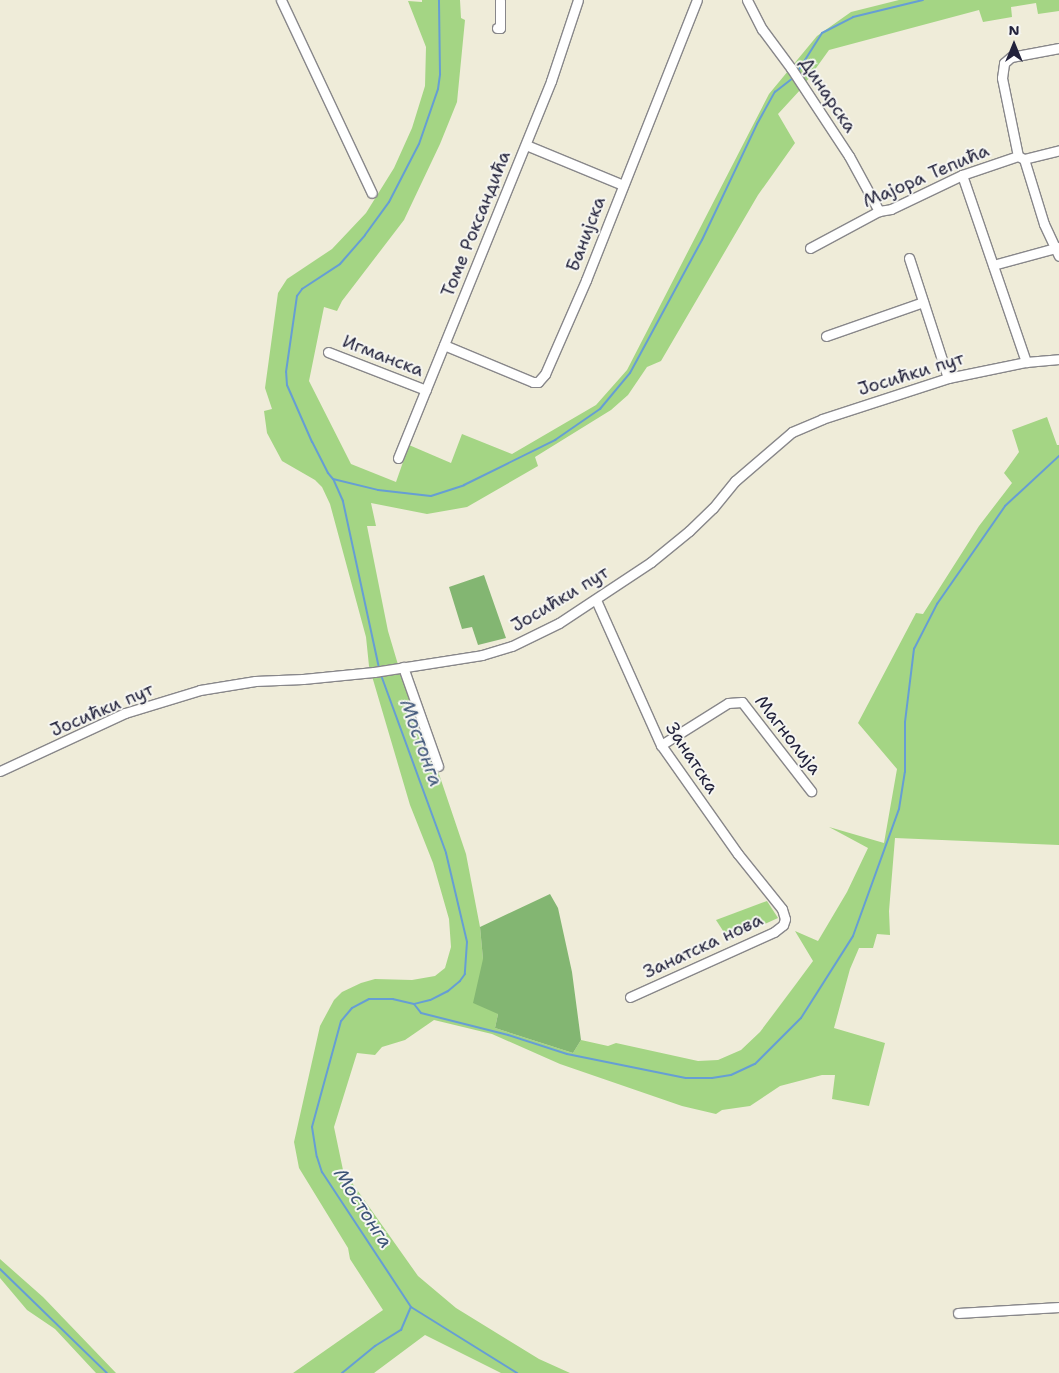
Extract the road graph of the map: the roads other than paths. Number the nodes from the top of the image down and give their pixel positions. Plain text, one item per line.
1 (281, 0) edge
2 (500, 0) edge
3 (578, 0) edge
4 (697, 0) edge
5 (746, 0) edge
6 (497, 28) dead end
7 (1059, 48) edge
8 (526, 145) junction
9 (1059, 150) edge
10 (1021, 157) junction
11 (962, 175) junction
12 (623, 185) junction
13 (372, 193) dead end
14 (879, 211) junction
15 (810, 248) dead end
16 (1058, 250) edge
17 (909, 258) dead end
18 (994, 265) junction
19 (923, 302) junction
20 (826, 336) dead end
21 (444, 345) junction
22 (328, 352) dead end
23 (1059, 359) edge
24 (1026, 362) junction
25 (948, 378) junction
26 (426, 390) junction
27 (398, 458) dead end
28 (596, 600) junction
29 (400, 668) junction
30 (661, 745) junction
31 (438, 766) dead end
32 (0, 771) edge
33 (811, 791) dead end
34 (785, 919) joint
35 (630, 997) dead end
36 (1059, 1307) edge
37 (958, 1313) dead end

1 - 13 street
2 - 6 street
3 - 8 street, Томе Роксандића
4 - 12 street, Банијска
5 - 14 street, Динарска
7 - 10 street
8 - 12 street
8 - 21 street, Томе Роксандића
9 - 10 street, Мајора Тепића
10 - 11 street, Мајора Тепића
10 - 16 street
11 - 14 street, Мајора Тепића
11 - 18 street
12 - 21 street, Банијска
14 - 15 street, Мајора Тепића
16 - 18 street
17 - 19 street
18 - 24 street
19 - 20 street
19 - 25 street
21 - 26 street, Томе Роксандића
22 - 26 street, Игманска
23 - 24 street, Јосићки пут
24 - 25 street, Јосићки пут
25 - 28 street, Јосићки пут
26 - 27 street, Томе Роксандића
28 - 29 street, Јосићки пут
28 - 30 street, Занатска
29 - 31 street
29 - 32 street, Јосићки пут
30 - 33 street, Магнолија
30 - 34 street, Занатска
34 - 35 street, Занатска нова
36 - 37 street

